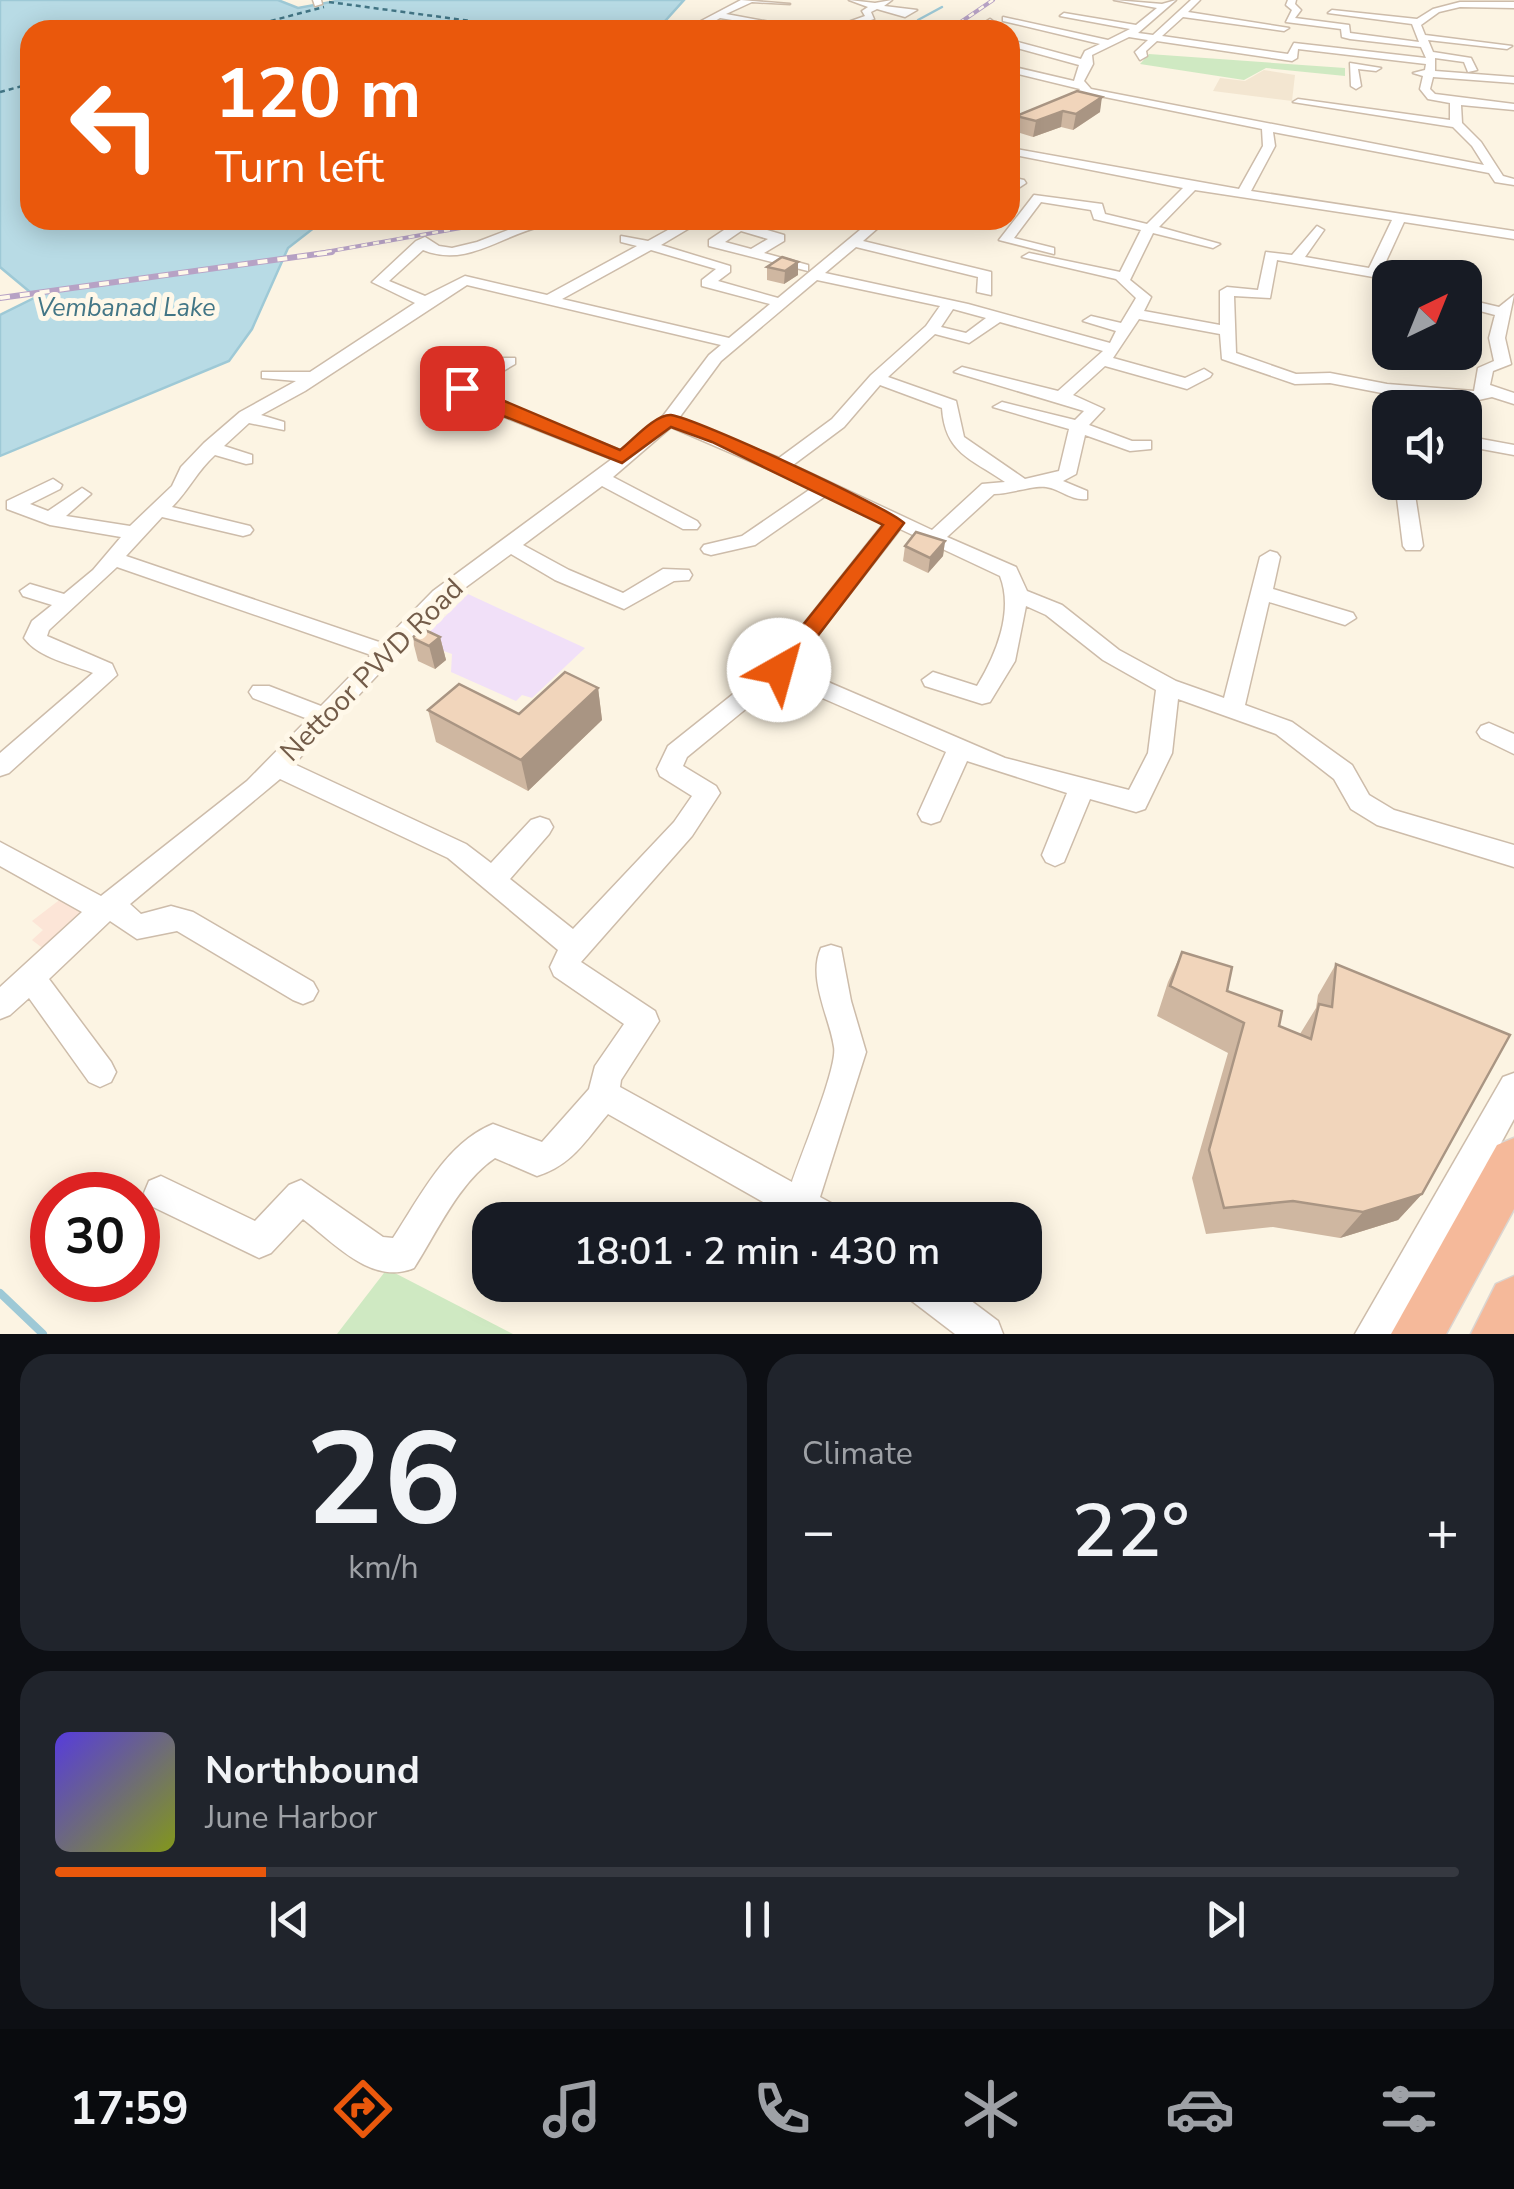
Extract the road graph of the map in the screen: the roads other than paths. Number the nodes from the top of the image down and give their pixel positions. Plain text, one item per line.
1 (752, 0) edge
2 (853, 0) edge
3 (888, 0) edge
4 (1196, 0) edge
5 (1454, 0) edge
6 (1169, 2) edge
7 (786, 4) dead end
8 (1294, 4) edge
9 (1514, 5) edge
10 (878, 6) junction
11 (1119, 6) edge
12 (1155, 7) edge
13 (913, 10) dead end
14 (1183, 14) junction
15 (716, 15) junction
16 (1064, 16) dead end
17 (1006, 19) dead end
18 (708, 20) edge
19 (747, 20) edge
20 (861, 20) edge
21 (1010, 20) edge
22 (1418, 22) junction
23 (1020, 23) edge
24 (1284, 28) dead end
25 (1048, 30) junction
26 (1134, 31) junction
27 (1216, 32) dead end
28 (1034, 34) dead end
29 (1160, 36) junction
30 (1108, 42) junction
31 (1020, 46) edge
32 (1202, 46) junction
33 (1506, 46) dead end
34 (1427, 54) junction
35 (1140, 57) dead end
36 (1088, 64) junction
37 (1289, 65) junction
38 (1306, 68) dead end
39 (1472, 70) dead end
40 (1020, 72) edge
41 (1514, 80) edge
42 (1356, 86) dead end
43 (1085, 88) junction
44 (1455, 100) junction
45 (1148, 102) junction
46 (1298, 102) dead end
47 (1234, 107) dead end
48 (1514, 107) edge
49 (1093, 110) edge
50 (1135, 110) dead end
51 (1218, 116) junction
52 (1456, 124) junction
53 (1201, 126) dead end
54 (1267, 126) junction
55 (1020, 155) edge
56 (1166, 168) dead end
57 (1494, 170) junction
58 (1156, 180) junction
59 (1513, 182) edge
60 (1193, 185) junction
61 (1068, 186) dead end
62 (1111, 191) junction
63 (1244, 192) junction
64 (1514, 198) edge
65 (1050, 200) junction
66 (1404, 205) junction
67 (1020, 222) edge
68 (523, 230) edge
69 (681, 230) edge
70 (733, 230) edge
71 (760, 230) edge
72 (868, 230) edge
73 (1014, 230) edge
74 (1148, 230) junction
75 (1317, 230) dead end
76 (426, 234) edge
77 (513, 234) junction
78 (673, 235) junction
79 (1514, 235) edge
80 (549, 236) dead end
81 (626, 239) dead end
82 (714, 242) junction
83 (854, 242) junction
84 (1213, 244) dead end
85 (654, 246) junction
86 (1049, 251) dead end
87 (1006, 252) dead end
88 (752, 254) junction
89 (1297, 258) junction
90 (1379, 260) edge
91 (1372, 269) edge
92 (814, 273) junction
93 (1124, 280) junction
94 (1084, 281) dead end
95 (986, 292) dead end
96 (550, 300) junction
97 (426, 302) junction
98 (778, 302) junction
99 (1482, 303) edge
100 (1511, 303) edge
101 (948, 306) junction
102 (998, 316) junction
103 (1091, 321) dead end
104 (1131, 321) junction
105 (932, 328) junction
106 (1228, 331) junction
107 (918, 339) junction
108 (731, 343) junction
109 (945, 346) dead end
110 (1108, 354) junction
111 (508, 361) dead end
112 (962, 372) dead end
113 (1204, 374) dead end
114 (268, 375) dead end
115 (310, 377) junction
116 (877, 378) junction
117 (1490, 393) junction
118 (1061, 397) junction
119 (1514, 399) edge
120 (1002, 408) dead end
121 (246, 416) junction
122 (669, 420) junction
123 (278, 426) dead end
124 (1078, 427) junction
125 (1145, 444) dead end
126 (1482, 444) edge
127 (210, 448) junction
128 (1514, 450) edge
129 (622, 458) junction
130 (246, 460) dead end
131 (778, 467) junction
132 (600, 478) junction
133 (1046, 480) junction
134 (53, 485) dead end
135 (1022, 486) junction
136 (823, 489) junction
137 (82, 494) dead end
138 (1080, 495) dead end
139 (1407, 500) edge
140 (158, 510) junction
141 (50, 519) junction
142 (894, 523) junction
143 (236, 525) dead end
144 (690, 525) dead end
145 (134, 532) junction
146 (934, 538) junction
147 (509, 545) junction
148 (1413, 546) dead end
149 (712, 549) dead end
150 (1270, 556) dead end
151 (114, 560) junction
152 (682, 574) dead end
153 (30, 591) dead end
154 (1262, 593) junction
155 (1018, 595) junction
156 (69, 603) junction
157 (1345, 618) dead end
158 (775, 639) dead end
159 (386, 652) junction
160 (779, 670) junction
161 (933, 680) dead end
162 (1168, 687) junction
163 (261, 692) dead end
164 (1233, 708) junction
165 (324, 716) junction
166 (1489, 732) dead end
167 (1514, 745) edge
168 (960, 748) junction
169 (275, 766) junction
170 (0, 767) edge
171 (1082, 788) junction
172 (932, 814) dead end
173 (540, 827) dead end
174 (2, 854) edge
175 (1055, 855) dead end
176 (1514, 856) edge
177 (493, 879) junction
178 (107, 907) junction
179 (574, 946) junction
180 (831, 957) dead end
181 (31, 977) junction
182 (303, 991) dead end
183 (0, 1006) edge
184 (100, 1072) dead end
185 (1514, 1088) edge
186 (604, 1095) junction
187 (1514, 1162) edge
188 (161, 1193) dead end
189 (802, 1202) joint
190 (944, 1302) edge
191 (1514, 1302) edge
192 (986, 1334) edge
193 (1373, 1334) edge
194 (1417, 1334) edge
195 (1497, 1334) edge

1 - 7 street
1 - 15 street
2 - 10 street
3 - 10 street
4 - 14 street
5 - 9 street
5 - 22 street
6 - 12 street
8 - 22 street
8 - 34 street
10 - 13 street
10 - 20 street
11 - 12 street
12 - 26 street
14 - 24 street
14 - 29 street
15 - 18 street
15 - 19 street
16 - 26 street
17 - 21 street
22 - 34 street
23 - 25 street
25 - 28 street
25 - 30 street
26 - 29 street
26 - 30 street
27 - 32 street
29 - 32 street
29 - 35 street
30 - 36 street
31 - 36 street
32 - 37 street
33 - 34 street
34 - 37 street
34 - 39 street
34 - 41 street
34 - 42 street
34 - 44 street
36 - 43 street
37 - 38 street
40 - 43 street
43 - 45 street
43 - 49 street
44 - 48 street
44 - 52 street
45 - 50 street
45 - 51 street
46 - 52 street
47 - 51 street
51 - 53 street
51 - 54 street
52 - 57 street
54 - 57 street
54 - 63 street
55 - 62 street
56 - 58 street
57 - 59 street
58 - 60 street
58 - 62 street
59 - 64 street
60 - 63 street
60 - 74 street
61 - 65 street
62 - 65 street
62 - 74 street
63 - 66 street
65 - 67 street
66 - 79 street
66 - 90 street
68 - 77 street
69 - 78 street
70 - 82 street
71 - 88 street
72 - 83 street, Nettoor PWD Road
73 - 86 street
74 - 84 street
74 - 93 street
75 - 89 street
76 - 77 street
76 - 97 street
77 - 80 street
78 - 82 street
78 - 85 street
81 - 85 street
82 - 88 street
83 - 92 street, Nettoor PWD Road
83 - 95 street
85 - 96 street
85 - 98 street
87 - 93 street
88 - 92 street
89 - 91 street
89 - 106 street
92 - 98 street, Nettoor PWD Road
92 - 101 street
93 - 94 street
93 - 104 street
96 - 97 street
96 - 108 street
97 - 115 street
98 - 108 street, Nettoor PWD Road
99 - 100 street
100 - 117 street
101 - 102 street
101 - 105 street
102 - 105 street
102 - 110 street
103 - 104 street
104 - 106 street
104 - 110 street
105 - 107 street
106 - 117 street
107 - 109 street
107 - 116 street
108 - 122 street, Nettoor PWD Road
110 - 113 street
110 - 118 street
111 - 129 street
112 - 118 street
114 - 115 street
115 - 121 street
116 - 131 street
116 - 135 street
117 - 119 street
118 - 124 street
120 - 124 street
121 - 123 street
121 - 127 street
122 - 129 street, Nettoor PWD Road
122 - 131 street
124 - 125 street
124 - 133 street
126 - 128 street
127 - 130 street
127 - 140 street
129 - 132 street, Nettoor PWD Road
131 - 136 street
132 - 144 street
132 - 147 street, Nettoor PWD Road
133 - 135 street
133 - 138 street
134 - 141 street
135 - 146 street
136 - 142 street
136 - 149 street
137 - 141 street
139 - 148 street
140 - 143 street
140 - 145 street
141 - 145 street
142 - 146 street
142 - 160 street
145 - 151 street
146 - 155 street
147 - 152 street
147 - 159 street, Nettoor PWD Road
150 - 154 street
151 - 156 street
151 - 159 street
153 - 156 street
154 - 157 street
154 - 164 street
155 - 161 street
155 - 162 street
156 - 170 street
158 - 160 street
159 - 165 street, Nettoor PWD Road
160 - 168 street
160 - 179 street
162 - 164 street
162 - 171 street
163 - 165 street
164 - 176 street
165 - 169 street, Nettoor PWD Road
166 - 167 street
168 - 171 street
168 - 172 street
169 - 177 street
169 - 178 street, Nettoor PWD Road
171 - 175 street
173 - 177 street
174 - 178 street
177 - 179 street
178 - 181 street, Nettoor PWD Road
178 - 182 street
179 - 186 street
180 - 189 street
181 - 183 street, Nettoor PWD Road
181 - 184 street
185 - 193 street
186 - 188 street
186 - 189 street
187 - 194 highway
190 - 192 street
191 - 195 highway

